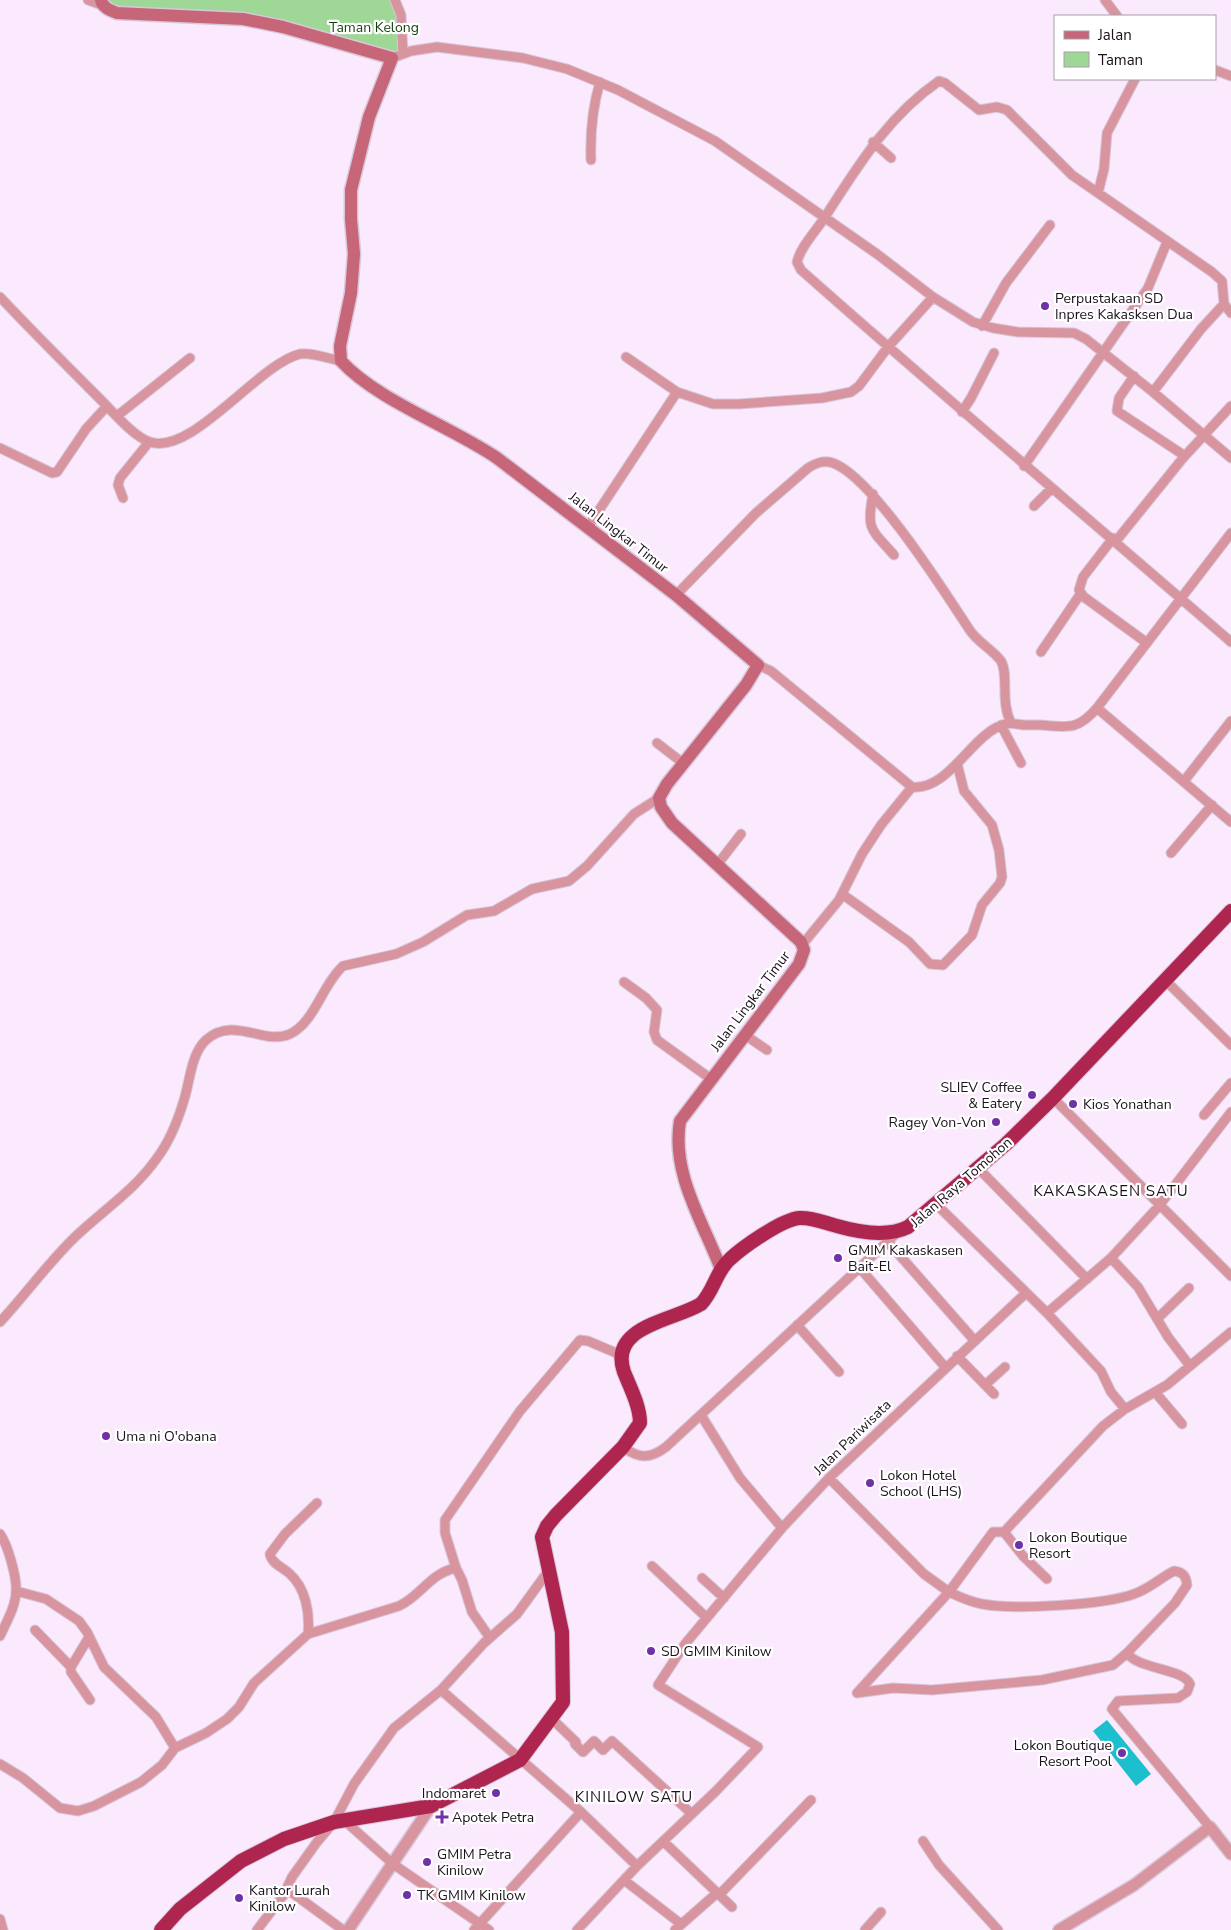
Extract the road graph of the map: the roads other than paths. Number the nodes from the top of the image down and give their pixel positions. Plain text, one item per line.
1 (88, 0) edge
2 (395, 0) edge
3 (1105, 0) edge
4 (102, 2) edge
5 (1116, 15) edge
6 (398, 56) junction
7 (1216, 70) edge
8 (1231, 76) edge
9 (1134, 80) edge
10 (600, 82) junction
11 (873, 142) junction
12 (891, 158) dead end
13 (591, 160) dead end
14 (1098, 193) junction
15 (825, 217) junction
16 (1050, 226) dead end
17 (1167, 242) junction
18 (0, 297) edge
19 (933, 297) junction
20 (1224, 304) junction
21 (1231, 313) edge
22 (982, 326) junction
23 (888, 347) junction
24 (1102, 352) junction
25 (994, 353) dead end
26 (626, 356) dead end
27 (190, 358) dead end
28 (341, 361) junction
29 (1134, 376) junction
30 (677, 392) junction
31 (1153, 392) junction
32 (107, 406) junction
33 (1231, 406) edge
34 (962, 412) junction
35 (117, 416) junction
36 (1204, 435) junction
37 (149, 442) junction
38 (0, 448) edge
39 (1185, 456) junction
40 (1231, 458) edge
41 (1024, 466) junction
42 (1051, 489) junction
43 (873, 494) junction
44 (123, 498) dead end
45 (1034, 506) dead end
46 (588, 527) junction
47 (1231, 533) edge
48 (1114, 540) junction
49 (894, 555) dead end
50 (1081, 593) junction
51 (676, 595) junction
52 (1181, 599) junction
53 (1231, 642) edge
54 (1146, 643) junction
55 (1041, 652) dead end
56 (758, 666) junction
57 (1097, 708) junction
58 (1231, 721) edge
59 (1011, 723) junction
60 (1001, 725) junction
61 (657, 743) dead end
62 (683, 763) junction
63 (957, 763) junction
64 (1021, 763) dead end
65 (1184, 780) junction
66 (912, 787) junction
67 (658, 798) junction
68 (1212, 805) junction
69 (1231, 822) edge
70 (741, 834) dead end
71 (1171, 853) dead end
72 (717, 865) junction
73 (842, 894) junction
74 (1231, 911) edge
75 (802, 945) junction
76 (1166, 981) junction
77 (624, 982) dead end
78 (744, 1035) junction
79 (1231, 1045) edge
80 (767, 1050) dead end
81 (711, 1079) junction
82 (1231, 1083) edge
83 (1053, 1098) junction
84 (1231, 1112) edge
85 (1204, 1115) dead end
86 (978, 1168) junction
87 (936, 1204) junction
88 (1159, 1206) junction
89 (898, 1232) junction
90 (888, 1242) junction
91 (1111, 1258) junction
92 (859, 1267) junction
93 (721, 1269) junction
94 (1231, 1276) edge
95 (1087, 1279) junction
96 (1189, 1288) dead end
97 (1026, 1293) junction
98 (1047, 1313) junction
99 (1157, 1318) junction
100 (0, 1322) edge
101 (797, 1326) junction
102 (1231, 1332) edge
103 (974, 1340) junction
104 (620, 1355) junction
105 (957, 1356) junction
106 (1190, 1366) junction
107 (945, 1367) junction
108 (1005, 1367) dead end
109 (839, 1372) dead end
110 (985, 1385) junction
111 (1155, 1392) junction
112 (994, 1394) dead end
113 (1125, 1409) junction
114 (701, 1415) junction
115 (1182, 1424) dead end
116 (623, 1447) junction
117 (829, 1478) junction
118 (317, 1503) dead end
119 (782, 1528) junction
120 (1004, 1532) junction
121 (0, 1534) edge
122 (652, 1566) dead end
123 (456, 1568) junction
124 (549, 1570) junction
125 (702, 1578) dead end
126 (1047, 1579) dead end
127 (16, 1592) junction
128 (949, 1592) junction
129 (724, 1598) junction
130 (706, 1618) junction
131 (34, 1630) dead end
132 (308, 1634) junction
133 (0, 1636) edge
134 (89, 1637) junction
135 (490, 1638) junction
136 (1127, 1653) junction
137 (71, 1666) junction
138 (441, 1690) junction
139 (90, 1700) dead end
140 (552, 1719) junction
141 (175, 1748) junction
142 (520, 1760) junction
143 (0, 1764) edge
144 (811, 1800) dead end
145 (431, 1806) junction
146 (581, 1812) junction
147 (692, 1814) junction
148 (340, 1822) junction
149 (1210, 1826) junction
150 (664, 1841) junction
151 (923, 1841) dead end
152 (1231, 1854) edge
153 (393, 1864) junction
154 (637, 1866) junction
155 (624, 1880) junction
156 (287, 1889) junction
157 (718, 1894) junction
158 (732, 1907) dead end
159 (881, 1912) dead end
160 (0, 1919) edge
161 (478, 1926) edge
162 (678, 1927) edge
163 (3, 1930) edge
164 (161, 1930) edge
165 (257, 1930) edge
166 (343, 1930) edge
167 (348, 1930) edge
168 (489, 1930) edge
169 (577, 1930) edge
170 (865, 1930) edge
171 (998, 1930) edge
172 (1059, 1930) edge

1 - 4 street
2 - 6 street
3 - 5 street
4 - 6 main road
6 - 10 street
6 - 28 main road
7 - 8 street
9 - 14 street
10 - 13 street
10 - 15 street
11 - 12 street
11 - 14 street
11 - 15 street
14 - 17 street
15 - 19 street
15 - 23 street
16 - 22 street
17 - 20 street
17 - 24 street
18 - 32 street
19 - 22 street
19 - 23 street
20 - 21 street
20 - 31 street
22 - 24 street
23 - 30 street
23 - 34 street
24 - 29 street
24 - 41 street
25 - 34 street
26 - 30 street
27 - 35 street
28 - 37 street
28 - 46 main road, Jalan Lingkar Timur
29 - 31 street
29 - 39 street
30 - 46 street
31 - 36 street
32 - 35 street
32 - 38 street
33 - 36 street
34 - 41 street
35 - 37 street
36 - 39 street
36 - 40 street
37 - 44 street
39 - 48 street
41 - 42 street
42 - 45 street
42 - 48 street
43 - 49 street
43 - 51 street
43 - 59 street
46 - 51 main road, Jalan Lingkar Timur
47 - 52 street
48 - 50 street
48 - 52 street
50 - 54 street
50 - 55 street
51 - 56 main road, Jalan Lingkar Timur
52 - 53 street
52 - 54 street
54 - 57 street
56 - 62 main road
56 - 66 street
57 - 59 street
57 - 65 street
58 - 65 street
59 - 60 street
60 - 63 street
60 - 64 street
61 - 62 street
62 - 67 main road
63 - 66 street
63 - 73 street
65 - 68 street
66 - 73 street
67 - 72 main road, Jalan Lingkar Timur
67 - 100 street
68 - 69 street
68 - 71 street
70 - 72 street
72 - 75 main road, Jalan Lingkar Timur
73 - 75 street
74 - 76 highway, Jalan Raya Tomohon
75 - 78 main road, Jalan Lingkar Timur
76 - 79 street
76 - 83 highway, Jalan Raya Tomohon
77 - 81 street
78 - 80 street
78 - 81 main road, Jalan Lingkar Timur
81 - 93 main road, Jalan Lingkar Timur
82 - 85 street
83 - 86 highway, Jalan Raya Tomohon
83 - 88 street
84 - 88 street
86 - 87 highway, Jalan Raya Tomohon
86 - 95 street
87 - 89 highway, Jalan Raya Tomohon
87 - 97 street
88 - 91 street
88 - 94 street
89 - 90 street
89 - 93 highway, Jalan Raya Tomohon
90 - 92 street
90 - 103 street
91 - 95 street
91 - 99 street
92 - 101 street
92 - 107 street
93 - 104 highway, Jalan Raya Tomohon
95 - 98 street
96 - 99 street
97 - 98 street
97 - 103 street, Jalan Pariwisata
98 - 113 street
99 - 106 street
101 - 109 street
101 - 114 street
102 - 106 street
103 - 105 street, Jalan Pariwisata
104 - 116 highway
104 - 123 street
105 - 107 street, Jalan Pariwisata
105 - 110 street
106 - 111 street
107 - 117 street, Jalan Pariwisata
108 - 110 street
110 - 112 street
111 - 113 street
111 - 115 street
113 - 120 street
114 - 116 street
114 - 119 street
116 - 124 highway
117 - 119 street, Jalan Pariwisata
117 - 128 street
118 - 132 street
119 - 129 street, Jalan Pariwisata
120 - 126 street
120 - 128 street
121 - 127 street
122 - 130 street
123 - 132 street
123 - 135 street
124 - 135 street
124 - 140 highway
125 - 129 street
127 - 133 street
127 - 134 street
128 - 136 street
128 - 136 street
129 - 130 street, Jalan Pariwisata
130 - 147 street, Jalan Pariwisata
131 - 137 street
132 - 141 street
134 - 137 street
134 - 141 street
135 - 138 street
136 - 149 street
137 - 139 street
138 - 142 street
138 - 148 street
140 - 142 highway
140 - 147 street
141 - 143 street
142 - 145 highway
142 - 146 street
144 - 157 street
145 - 148 highway
145 - 153 street
146 - 154 street
146 - 161 street
147 - 150 street
148 - 153 street
148 - 156 street
148 - 164 highway
149 - 152 street
149 - 172 street
150 - 154 street
150 - 157 street
151 - 171 street
153 - 161 street
153 - 167 street
154 - 155 street
155 - 162 street
155 - 169 street
156 - 165 street
156 - 166 street
157 - 158 street
157 - 162 street
159 - 170 street
160 - 163 street
161 - 168 street

